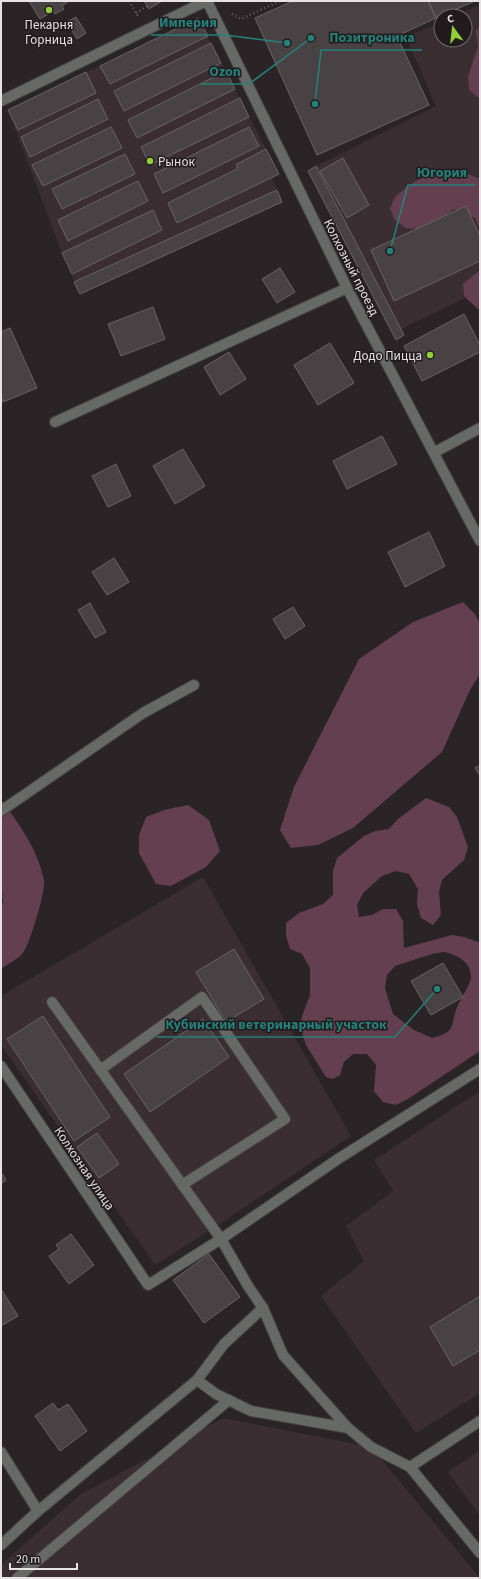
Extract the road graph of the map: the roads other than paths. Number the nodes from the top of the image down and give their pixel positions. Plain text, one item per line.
1 (206, 1) edge
2 (1, 101) edge
3 (347, 288) junction
4 (55, 422) dead end
5 (480, 428) edge
6 (435, 452) junction
7 (480, 541) edge
8 (194, 685) dead end
9 (1, 811) edge
10 (52, 1002) dead end
11 (1, 1066) edge
12 (480, 1069) edge
13 (100, 1070) junction
14 (182, 1185) junction
15 (221, 1240) junction
16 (263, 1308) junction
17 (197, 1380) junction
18 (229, 1400) junction
19 (480, 1421) edge
20 (348, 1428) junction
21 (1, 1452) edge
22 (410, 1467) junction
23 (38, 1511) junction
24 (1, 1545) edge
25 (480, 1553) edge
26 (17, 1578) edge

1 - 2 street
1 - 3 street, Колхозный проезд
3 - 4 street
3 - 6 street, Колхозный проезд
5 - 6 street
6 - 7 street, Колхозный проезд
8 - 9 street
10 - 13 street
11 - 15 street, Колхозная улица
12 - 15 street
13 - 14 street
13 - 14 street
14 - 15 street
15 - 16 street
16 - 17 street
16 - 20 street
17 - 18 street
17 - 23 street
18 - 20 street
18 - 26 street
19 - 22 street
20 - 22 street
21 - 23 street
22 - 25 street
23 - 24 street

